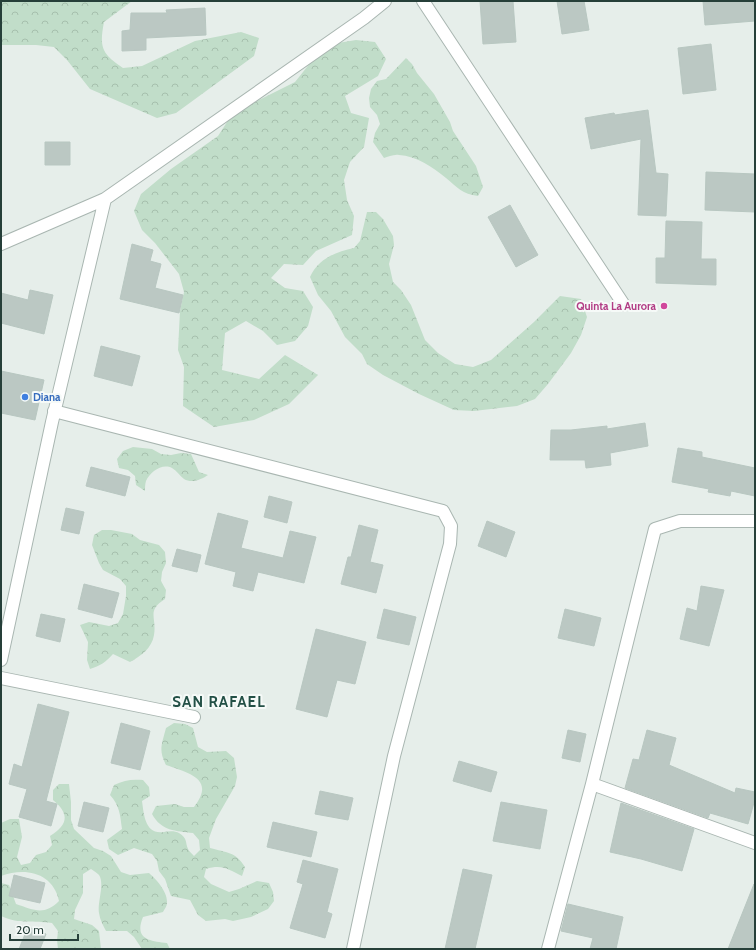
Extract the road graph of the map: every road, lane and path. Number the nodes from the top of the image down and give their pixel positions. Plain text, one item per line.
1 (385, 1) edge
2 (423, 1) edge
3 (105, 199) junction
4 (1, 244) edge
5 (624, 305) dead end
6 (54, 411) junction
7 (755, 521) edge
8 (1, 660) edge
9 (1, 678) edge
10 (194, 717) dead end
11 (592, 784) junction
12 (755, 843) edge
13 (353, 949) edge
14 (548, 949) edge

1 - 3 street
2 - 5 street
3 - 4 street
3 - 6 street
6 - 8 street
6 - 13 street
7 - 11 street
9 - 10 street
11 - 12 street
11 - 14 street

